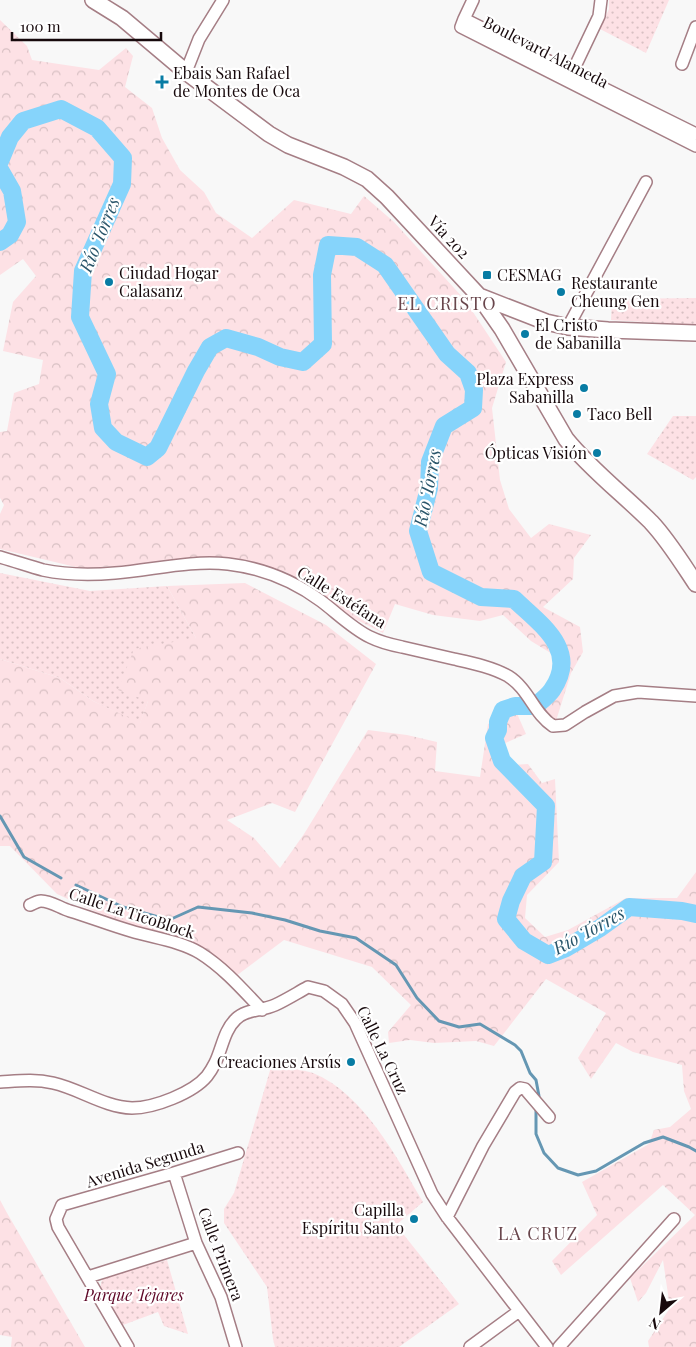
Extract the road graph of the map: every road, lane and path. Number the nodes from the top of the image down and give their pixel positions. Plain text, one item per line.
1 (94, 0) edge
2 (223, 0) edge
3 (473, 0) edge
4 (601, 0) edge
5 (696, 27) edge
6 (682, 64) dead end
7 (186, 72) junction
8 (569, 77) junction
9 (649, 117) junction
10 (696, 134) edge
11 (696, 146) edge
12 (646, 182) dead end
13 (479, 296) junction
14 (524, 314) junction
15 (568, 327) junction
16 (696, 333) edge
17 (507, 338) junction
18 (0, 557) edge
19 (696, 584) edge
20 (696, 696) edge
21 (30, 905) dead end
22 (262, 1010) junction
23 (0, 1082) edge
24 (549, 1117) dead end
25 (238, 1152) dead end
26 (174, 1173) junction
27 (447, 1217) junction
28 (674, 1219) dead end
29 (196, 1243) junction
30 (88, 1277) junction
31 (519, 1311) junction
32 (128, 1347) edge
33 (236, 1347) edge
34 (470, 1347) edge
35 (547, 1347) edge
36 (559, 1347) edge

1 - 7 main road, Vía 202
2 - 7 street
3 - 8 street, Boulevard Alameda
4 - 8 street
5 - 6 street
7 - 13 main road, Vía 202
8 - 9 street, Boulevard Alameda
9 - 10 street, Boulevard Alameda
9 - 11 street, Boulevard Alameda
12 - 15 street
13 - 14 main road
13 - 17 main road, Vía 202
14 - 15 main road
14 - 17 main road
15 - 16 main road
17 - 19 main road, Vía 202
18 - 20 street, Calle Estéfana
21 - 22 street, Calle La TicoBlock
22 - 23 street, Calle La Cruz
22 - 27 street, Calle La Cruz
24 - 27 street
25 - 26 street, Avenida Segunda
26 - 29 street, Calle Primera
26 - 30 street, Avenida Segunda
27 - 31 street, Calle La Cruz
28 - 36 street
29 - 30 street
29 - 33 street, Calle Primera
30 - 32 street
31 - 34 street
31 - 35 street, Calle La Cruz

